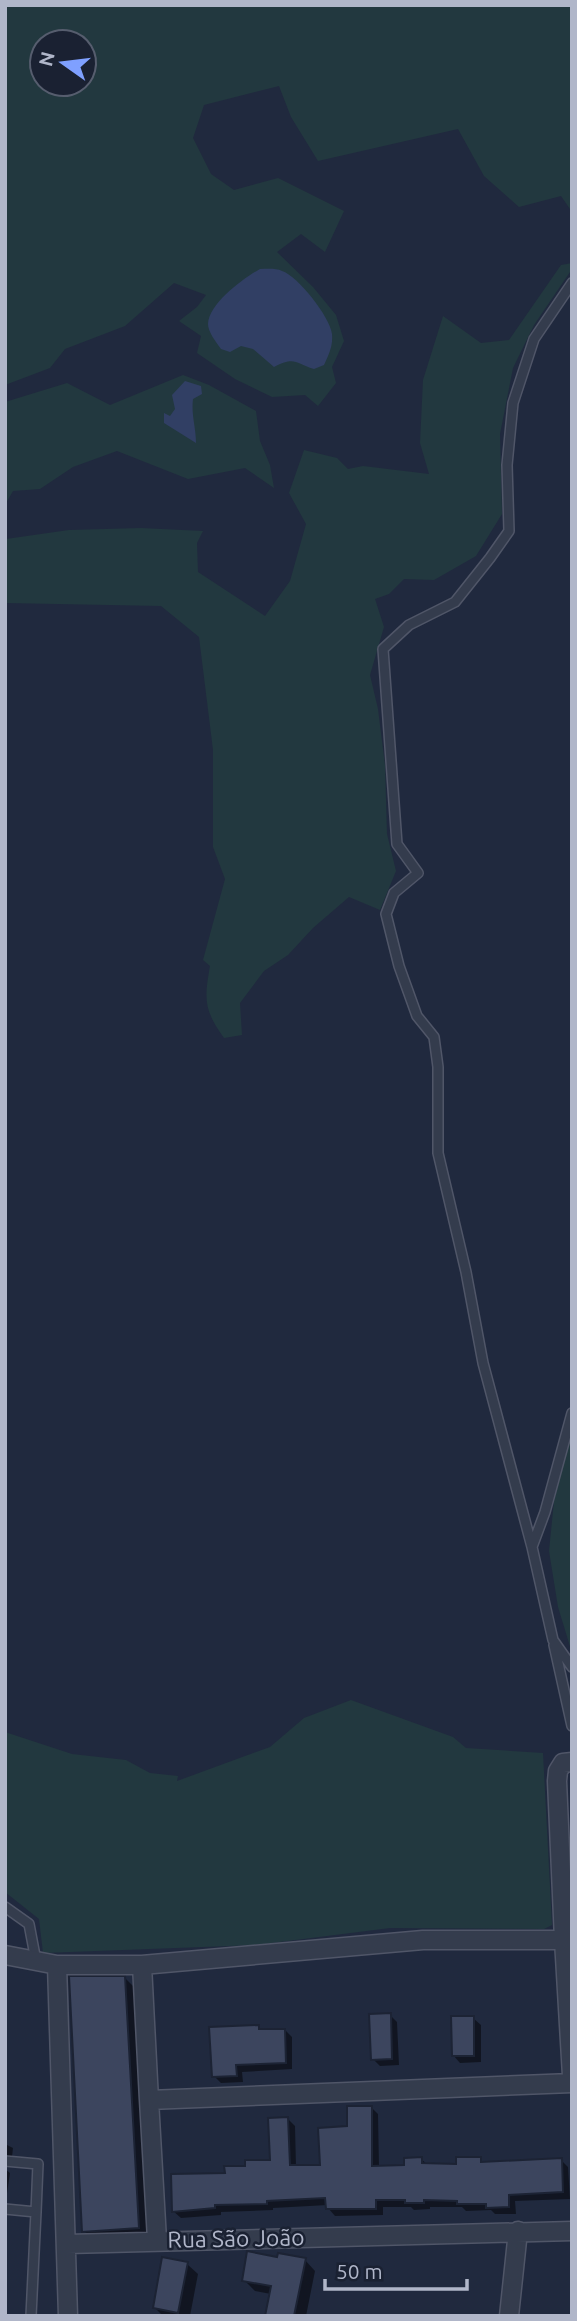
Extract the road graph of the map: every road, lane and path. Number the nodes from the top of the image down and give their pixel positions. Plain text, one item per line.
1 (572, 283) edge
2 (572, 1413) edge
3 (532, 1547) junction
4 (553, 1640) junction
5 (572, 1667) edge
6 (572, 1726) edge
7 (572, 1762) edge
8 (5, 1907) edge
9 (564, 1940) junction
10 (5, 1955) edge
11 (36, 1962) junction
12 (57, 1965) junction
13 (142, 1965) junction
14 (572, 2076) edge
15 (572, 2083) edge
16 (149, 2100) junction
17 (5, 2161) edge
18 (5, 2209) edge
19 (36, 2212) junction
20 (518, 2231) junction
21 (572, 2231) edge
22 (157, 2240) junction
23 (67, 2244) junction
24 (31, 2316) edge
25 (68, 2316) edge
26 (509, 2316) edge

1 - 3 lane
2 - 3 lane
3 - 4 lane
4 - 5 lane
4 - 6 lane
7 - 9 street
8 - 11 lane
9 - 13 street
9 - 14 street
10 - 11 street
11 - 12 street
12 - 13 street
12 - 23 street
13 - 16 street
15 - 16 street
16 - 22 street
17 - 19 lane
18 - 19 lane
19 - 24 lane
20 - 21 street, Rua São João
20 - 22 street, Rua São João
20 - 26 street
22 - 23 street, Rua São João
23 - 25 street

